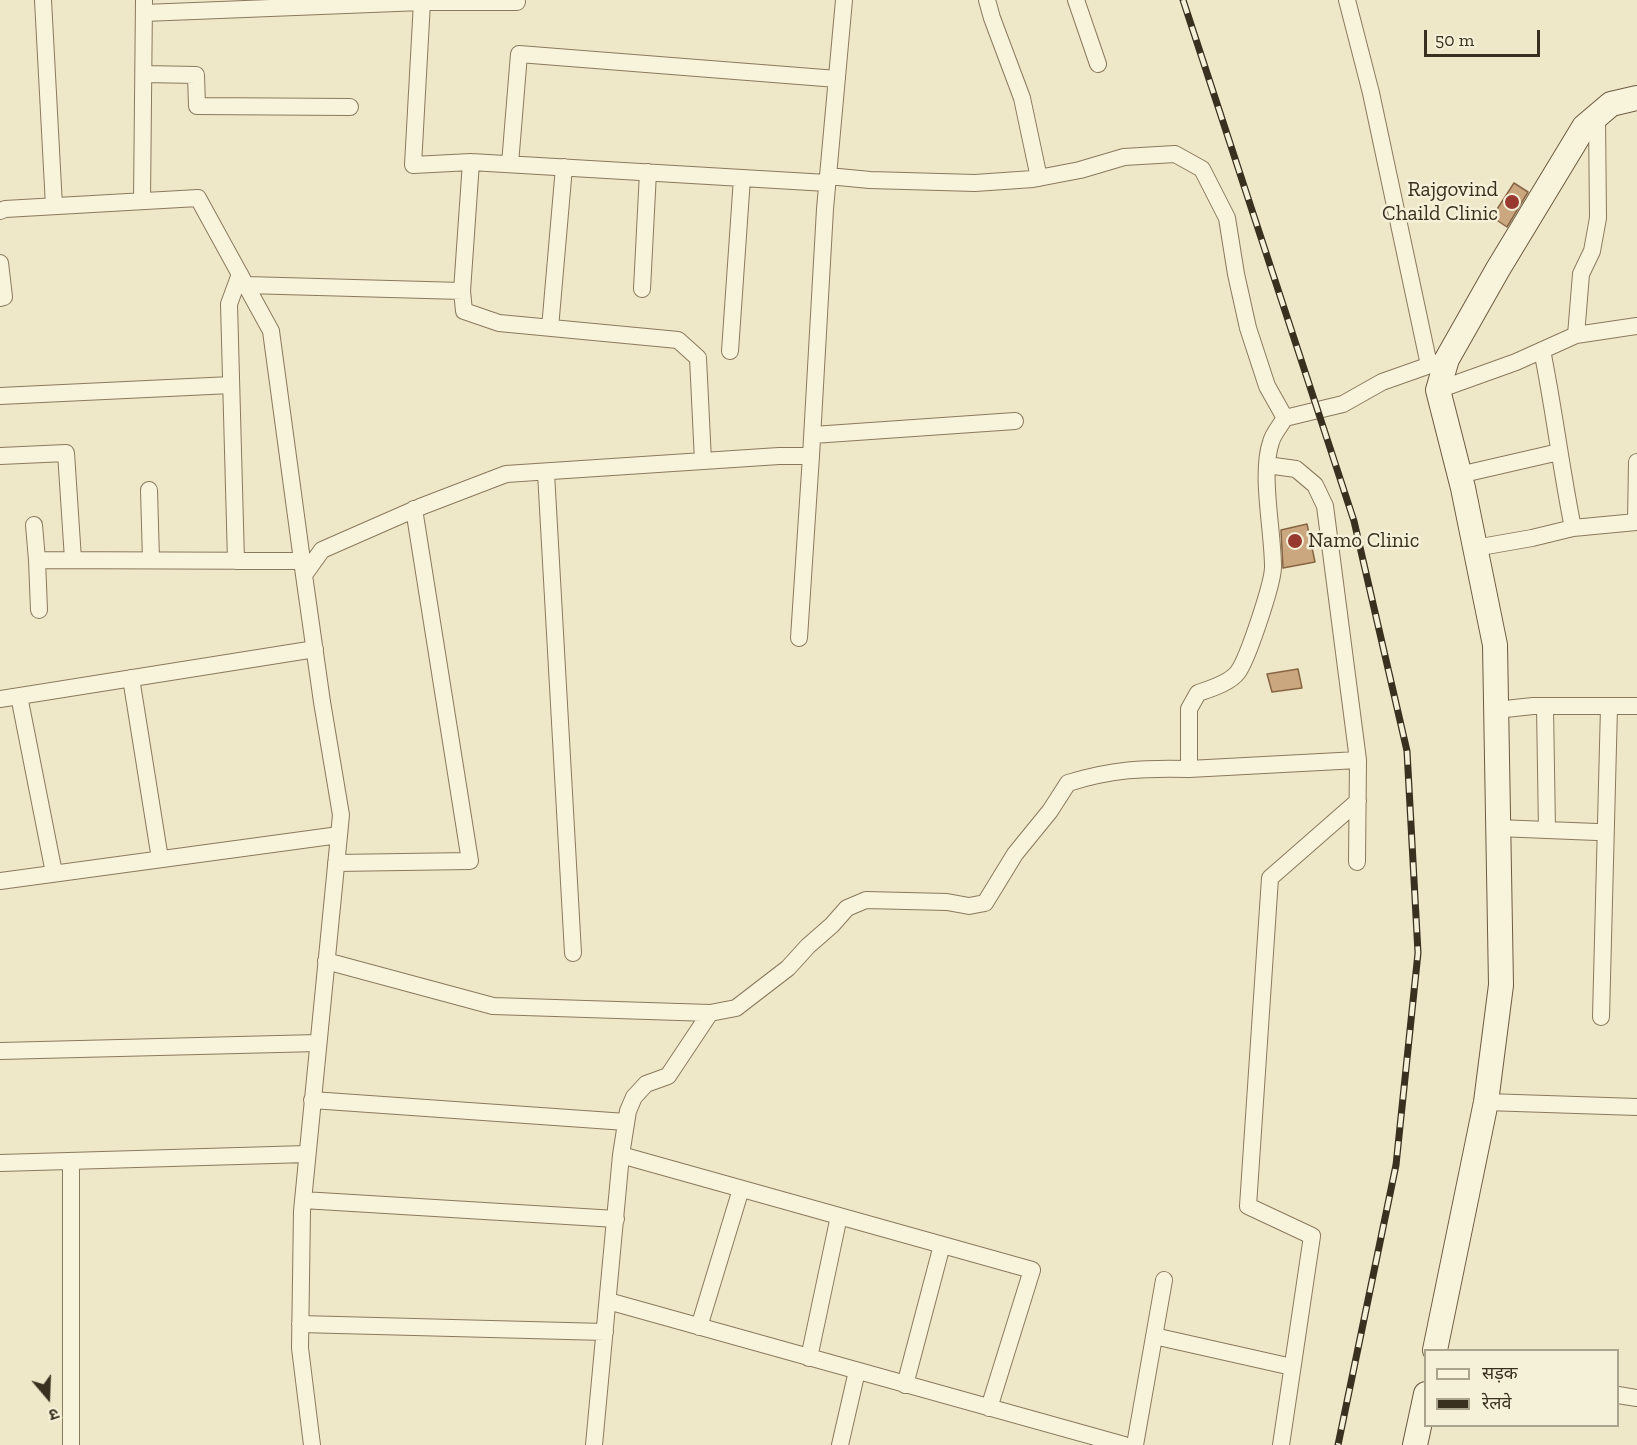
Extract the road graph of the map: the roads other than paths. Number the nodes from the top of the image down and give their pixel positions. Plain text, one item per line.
1 (44, 0) edge
2 (844, 0) edge
3 (987, 0) edge
4 (1076, 0) edge
5 (1347, 0) edge
6 (433, 1) edge
7 (517, 2) dead end
8 (144, 7) edge
9 (1098, 64) dead end
10 (144, 74) junction
11 (837, 79) junction
12 (1637, 98) edge
13 (350, 107) dead end
14 (1597, 116) junction
15 (471, 162) junction
16 (510, 164) junction
17 (564, 167) junction
18 (648, 172) junction
19 (742, 178) junction
20 (1039, 178) junction
21 (827, 180) junction
22 (142, 201) junction
23 (54, 206) junction
24 (0, 211) edge
25 (0, 263) edge
26 (243, 279) junction
27 (642, 289) dead end
28 (462, 291) junction
29 (0, 298) edge
30 (1637, 326) edge
31 (550, 328) junction
32 (1576, 335) junction
33 (1542, 350) junction
34 (730, 351) dead end
35 (1438, 362) junction
36 (231, 385) junction
37 (1438, 390) junction
38 (0, 396) edge
39 (1285, 418) junction
40 (1015, 421) dead end
41 (813, 435) junction
42 (1559, 452) junction
43 (0, 456) edge
44 (811, 456) junction
45 (703, 461) junction
46 (1637, 462) edge
47 (1267, 465) junction
48 (546, 473) junction
49 (1459, 475) junction
50 (149, 490) dead end
51 (414, 509) junction
52 (34, 525) dead end
53 (1573, 528) junction
54 (1475, 548) junction
55 (73, 559) junction
56 (37, 560) junction
57 (151, 560) junction
58 (236, 561) junction
59 (303, 568) junction
60 (39, 610) dead end
61 (799, 638) dead end
62 (315, 648) junction
63 (131, 678) junction
64 (19, 696) junction
65 (0, 699) edge
66 (1637, 706) edge
67 (1545, 707) junction
68 (1609, 707) junction
69 (1496, 710) junction
70 (1358, 760) junction
71 (1189, 769) junction
72 (1358, 801) junction
73 (1498, 828) junction
74 (1546, 830) junction
75 (1597, 832) dead end
76 (339, 836) junction
77 (160, 859) junction
78 (1357, 862) dead end
79 (336, 863) junction
80 (54, 873) junction
81 (0, 881) edge
82 (573, 953) dead end
83 (326, 961) junction
84 (710, 1013) junction
85 (1601, 1017) dead end
86 (318, 1043) junction
87 (0, 1051) edge
88 (312, 1100) junction
89 (1486, 1102) junction
90 (1637, 1107) edge
91 (626, 1122) junction
92 (307, 1154) junction
93 (621, 1155) junction
94 (71, 1162) junction
95 (0, 1163) edge
96 (741, 1189) junction
97 (303, 1200) junction
98 (839, 1216) junction
99 (616, 1219) junction
100 (942, 1245) junction
101 (1164, 1280) dead end
102 (608, 1301) junction
103 (300, 1324) junction
104 (699, 1327) junction
105 (605, 1332) junction
106 (1154, 1336) junction
107 (1435, 1349) edge
108 (809, 1358) junction
109 (1292, 1367) junction
110 (857, 1371) junction
111 (905, 1385) junction
112 (1619, 1395) edge
113 (1637, 1398) edge
114 (1424, 1399) edge
115 (989, 1408) junction
116 (71, 1445) edge
117 (312, 1445) edge
118 (594, 1445) edge
119 (840, 1445) edge
120 (1124, 1445) edge
121 (1135, 1445) edge
122 (1281, 1445) edge
123 (1414, 1445) edge

1 - 23 street
2 - 11 street
3 - 20 street
4 - 9 street
5 - 35 street
6 - 7 street
6 - 8 street
6 - 15 street
8 - 10 street
10 - 13 street
10 - 22 street
11 - 16 street
11 - 21 street
12 - 14 street
14 - 32 street
14 - 35 street
15 - 16 street
15 - 28 street
16 - 17 street
17 - 18 street
17 - 31 street
18 - 19 street
18 - 27 street
19 - 21 street
19 - 34 street
20 - 21 street
20 - 39 street
21 - 41 street
22 - 23 street
22 - 26 street
23 - 24 street
25 - 29 street
26 - 28 street
26 - 36 street
26 - 59 street
28 - 31 street
30 - 32 street
31 - 45 street
32 - 33 street
33 - 37 street
33 - 42 street
35 - 37 street
35 - 39 street
36 - 38 street
36 - 58 street
37 - 49 street
39 - 47 street
40 - 41 street
41 - 44 street
42 - 49 street
42 - 53 street
43 - 55 street
44 - 45 street
44 - 61 street
45 - 48 street
46 - 53 street
47 - 70 street
47 - 71 street
48 - 51 street
48 - 82 street
49 - 54 street
50 - 57 street
51 - 59 street
51 - 79 street
52 - 56 street
53 - 54 street
54 - 69 street
55 - 56 street
55 - 57 street
56 - 60 street
57 - 58 street
58 - 59 street
59 - 62 street
62 - 63 street
62 - 76 street
63 - 64 street
63 - 77 street
64 - 65 street
64 - 80 street
66 - 68 street
67 - 68 street
67 - 69 street
67 - 74 street
68 - 85 street
69 - 73 street
70 - 71 street
70 - 72 street
71 - 84 street
72 - 78 street
72 - 109 street
73 - 74 street
73 - 89 street
74 - 75 street
76 - 77 street
76 - 79 street
77 - 80 street
79 - 83 street
80 - 81 street
83 - 84 street
83 - 86 street
84 - 91 street
86 - 87 street
86 - 88 street
88 - 91 street
88 - 92 street
89 - 90 street
89 - 107 street
91 - 93 street
92 - 94 street
92 - 97 street
93 - 96 street
93 - 99 street
94 - 95 street
94 - 116 street
96 - 98 street
96 - 104 street
97 - 99 street
97 - 103 street
98 - 100 street
98 - 108 street
99 - 102 street
100 - 111 street
100 - 115 street
101 - 106 street
102 - 104 street
102 - 105 street
103 - 105 street
103 - 117 street
104 - 108 street
105 - 118 street
106 - 109 street
106 - 121 street
108 - 110 street
109 - 122 street
110 - 111 street
110 - 119 street
111 - 115 street
112 - 113 street
114 - 123 street
115 - 120 street

